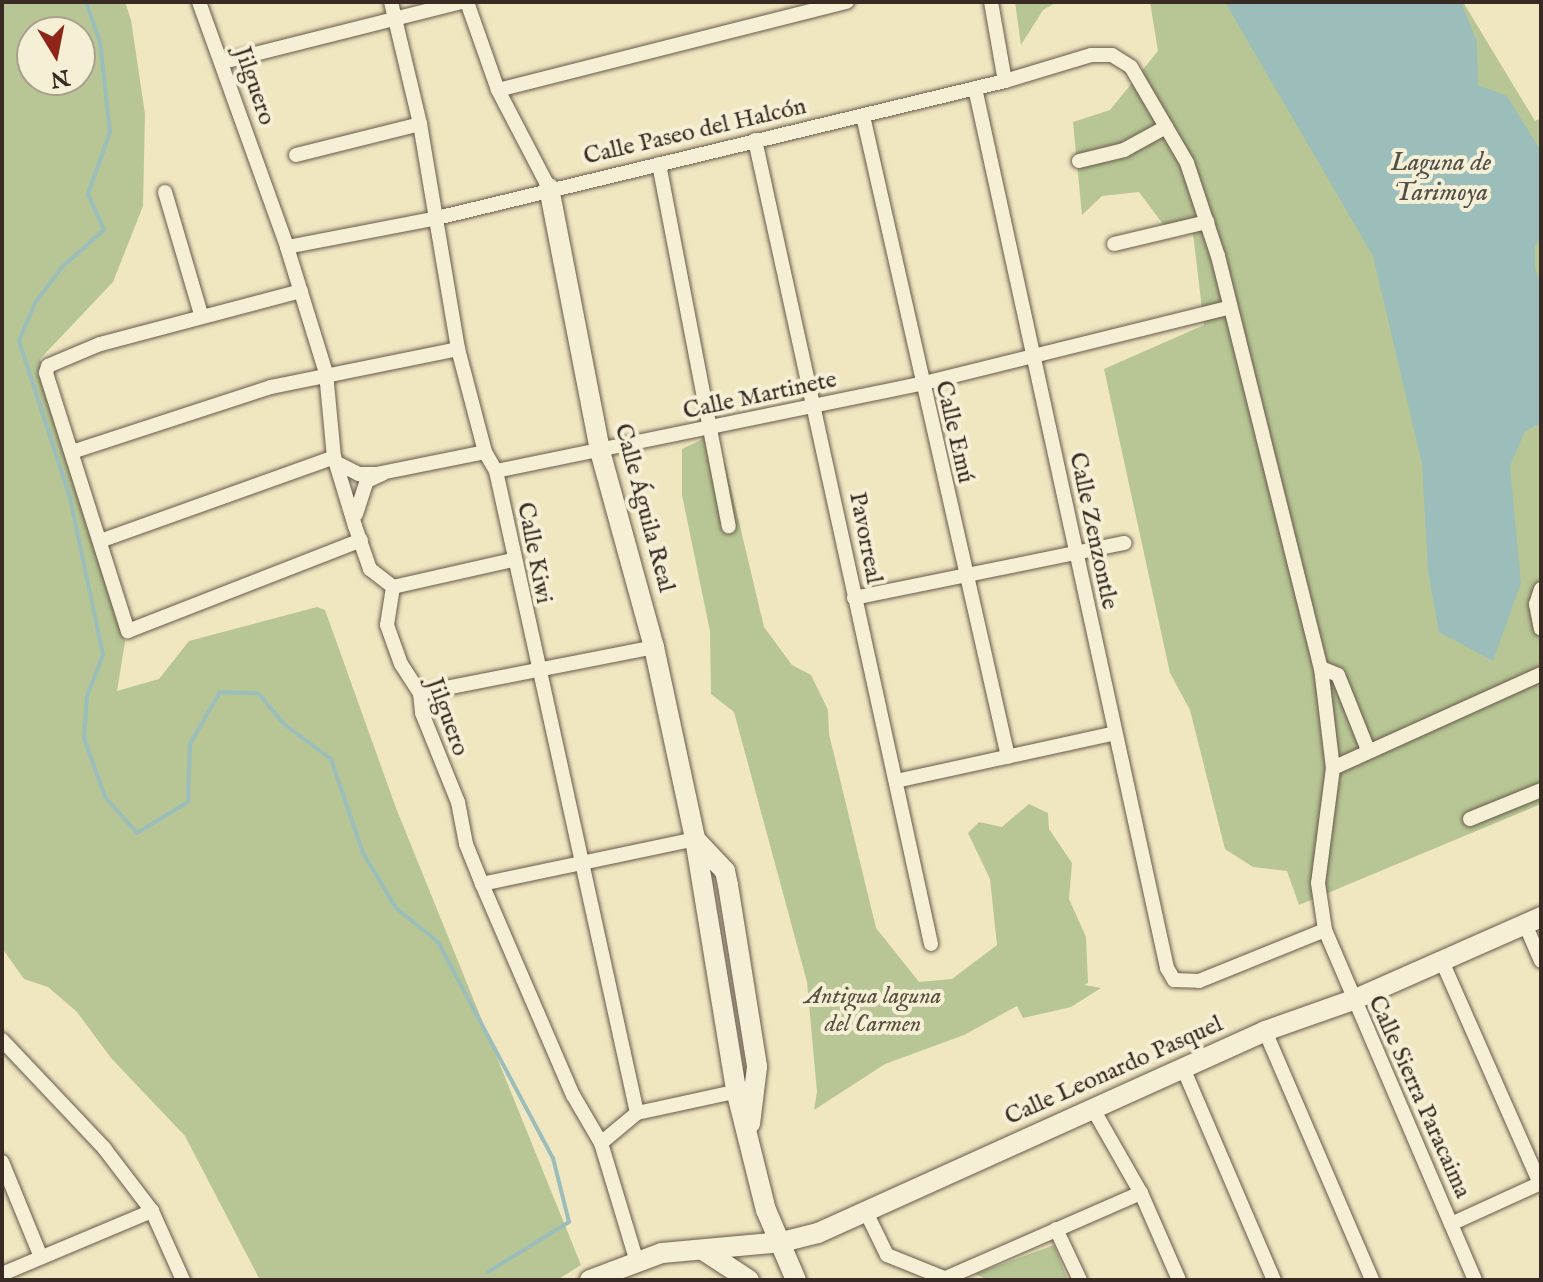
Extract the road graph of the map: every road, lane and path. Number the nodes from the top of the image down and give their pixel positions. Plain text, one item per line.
1 (199, 2) edge
2 (391, 2) edge
3 (461, 2) edge
4 (467, 2) edge
5 (847, 2) edge
6 (991, 2) edge
7 (396, 23) junction
8 (1112, 55) joint
9 (223, 62) junction
10 (1005, 81) junction
11 (975, 88) junction
12 (498, 90) junction
13 (863, 116) junction
14 (420, 124) junction
15 (1166, 127) junction
16 (755, 140) junction
17 (296, 155) dead end
18 (1079, 161) dead end
19 (659, 164) junction
20 (549, 188) junction
21 (165, 192) dead end
22 (437, 218) junction
23 (1207, 222) junction
24 (1114, 244) dead end
25 (287, 247) junction
26 (301, 291) junction
27 (1230, 307) junction
28 (201, 314) junction
29 (458, 349) junction
30 (1033, 358) junction
31 (326, 373) junction
32 (920, 384) junction
33 (812, 406) junction
34 (710, 430) junction
35 (600, 451) junction
36 (72, 452) junction
37 (485, 452) junction
38 (336, 460) junction
39 (496, 471) junction
40 (383, 473) junction
41 (729, 526) dead end
42 (358, 533) junction
43 (100, 541) junction
44 (1124, 543) dead end
45 (1076, 553) junction
46 (513, 560) junction
47 (965, 576) junction
48 (393, 587) junction
49 (1541, 589) edge
50 (854, 598) junction
51 (1541, 629) edge
52 (654, 647) junction
53 (1321, 668) junction
54 (536, 673) junction
55 (1541, 674) edge
56 (420, 693) junction
57 (1112, 734) junction
58 (1368, 750) junction
59 (1008, 757) junction
60 (1333, 768) junction
61 (896, 781) junction
62 (1541, 790) edge
63 (1470, 819) dead end
64 (695, 839) junction
65 (581, 867) junction
66 (482, 884) junction
67 (1533, 920) edge
68 (1325, 930) junction
69 (931, 944) dead end
70 (1441, 959) junction
71 (1541, 961) edge
72 (1353, 1000) junction
73 (1265, 1031) junction
74 (2, 1040) edge
75 (1183, 1068) junction
76 (757, 1089) junction
77 (736, 1090) junction
78 (1093, 1109) junction
79 (637, 1113) junction
80 (749, 1128) junction
81 (601, 1143) junction
82 (2, 1162) edge
83 (1540, 1183) edge
84 (1141, 1193) junction
85 (152, 1211) junction
86 (866, 1212) junction
87 (1451, 1224) junction
88 (1056, 1229) junction
89 (782, 1242) junction
90 (703, 1250) junction
91 (41, 1257) junction
92 (636, 1259) junction
93 (2, 1274) edge
94 (948, 1279) edge
95 (183, 1280) edge
96 (590, 1280) edge
97 (749, 1280) edge
98 (796, 1280) edge
99 (1080, 1280) edge
100 (1179, 1280) edge
101 (1274, 1280) edge
102 (1372, 1280) edge
103 (1475, 1280) edge

1 - 9 street, Jilguero
2 - 7 street, Calle Kiwi
3 - 7 street
4 - 12 street
5 - 12 street
6 - 10 street
7 - 9 street
7 - 14 street, Calle Kiwi
8 - 10 street, Calle Paseo del Halcón
8 - 15 street, Calle Sierra Paracaima
9 - 25 street, Jilguero
10 - 11 street, Calle Paseo del Halcón
11 - 13 street, Calle Paseo del Halcón
11 - 30 street, Calle Zenzontle
12 - 20 street
13 - 16 street, Calle Paseo del Halcón
13 - 32 street, Calle Emú
14 - 17 street
14 - 22 street, Calle Kiwi
15 - 18 street
15 - 23 street, Calle Sierra Paracaima
16 - 19 street, Calle Paseo del Halcón
16 - 33 street, Pavorreal
19 - 20 street, Calle Paseo del Halcón
19 - 34 street
20 - 22 street, Calle Paseo del Halcón
20 - 35 street, Calle Águila Real
21 - 28 street
22 - 25 street, Calle Paseo del Halcón
22 - 29 street, Calle Kiwi
23 - 24 street
23 - 27 street, Calle Sierra Paracaima
25 - 26 street, Jilguero
26 - 28 street
26 - 31 street, Jilguero
27 - 30 street, Calle Martinete
27 - 53 street, Calle Sierra Paracaima
28 - 36 street
29 - 31 street
29 - 37 street, Calle Kiwi
30 - 32 street, Calle Martinete
30 - 45 street, Calle Zenzontle
31 - 36 street
31 - 38 street, Jilguero
32 - 33 street, Calle Martinete
32 - 47 street, Calle Emú
33 - 34 street, Calle Martinete
33 - 50 street, Pavorreal
34 - 35 street, Calle Martinete
34 - 41 street
35 - 39 street, Calle Martinete
35 - 52 street, Calle Águila Real
36 - 43 street
37 - 39 street, Calle Kiwi
37 - 40 street
38 - 40 street
38 - 42 street, Jilguero
38 - 43 street
39 - 46 street, Calle Kiwi
40 - 42 street
42 - 43 street
42 - 48 street, Jilguero
44 - 45 street
45 - 47 street
45 - 57 street, Calle Zenzontle
46 - 48 street
46 - 54 street, Calle Kiwi
47 - 50 street
47 - 59 street, Calle Emú
48 - 56 street, Jilguero
49 - 51 street
50 - 61 street, Pavorreal
52 - 54 street
52 - 64 street, Calle Águila Real
53 - 58 street
53 - 60 street, Calle Sierra Paracaima
54 - 56 street
54 - 65 street, Calle Kiwi
55 - 58 street
56 - 66 street, Jilguero
57 - 59 street
57 - 68 street, Calle Zenzontle
58 - 60 street
59 - 61 street
60 - 68 street, Calle Sierra Paracaima
61 - 69 street, Pavorreal
62 - 63 street
64 - 65 street
64 - 76 street, Calle Águila Real
64 - 77 street, Calle Águila Real
65 - 66 street
65 - 79 street, Calle Kiwi
66 - 81 street, Jilguero
67 - 70 street, Calle Leonardo Pasquel
67 - 71 street
68 - 72 street, Calle Sierra Paracaima
70 - 72 street, Calle Leonardo Pasquel
70 - 83 street
72 - 73 street, Calle Leonardo Pasquel
72 - 87 street, Calle Sierra Paracaima
73 - 75 street, Calle Leonardo Pasquel
73 - 102 street
74 - 85 street
75 - 78 street, Calle Leonardo Pasquel
75 - 101 street
76 - 77 street
76 - 80 street, Calle Águila Real
77 - 79 street
77 - 80 street, Calle Águila Real
78 - 84 street
78 - 86 street, Calle Leonardo Pasquel
79 - 81 street
80 - 89 street, Calle Águila Real
81 - 92 street, Jilguero
82 - 91 street
83 - 87 street
84 - 88 street
84 - 100 street
85 - 91 street
85 - 95 street
86 - 89 street, Calle Leonardo Pasquel
86 - 94 street
87 - 103 street, Calle Sierra Paracaima
88 - 94 street
88 - 99 street
89 - 90 street, Calle Leonardo Pasquel
89 - 98 street, Calle Águila Real
90 - 92 street, Calle Leonardo Pasquel
90 - 97 street
91 - 93 street
92 - 96 street, Calle Leonardo Pasquel

